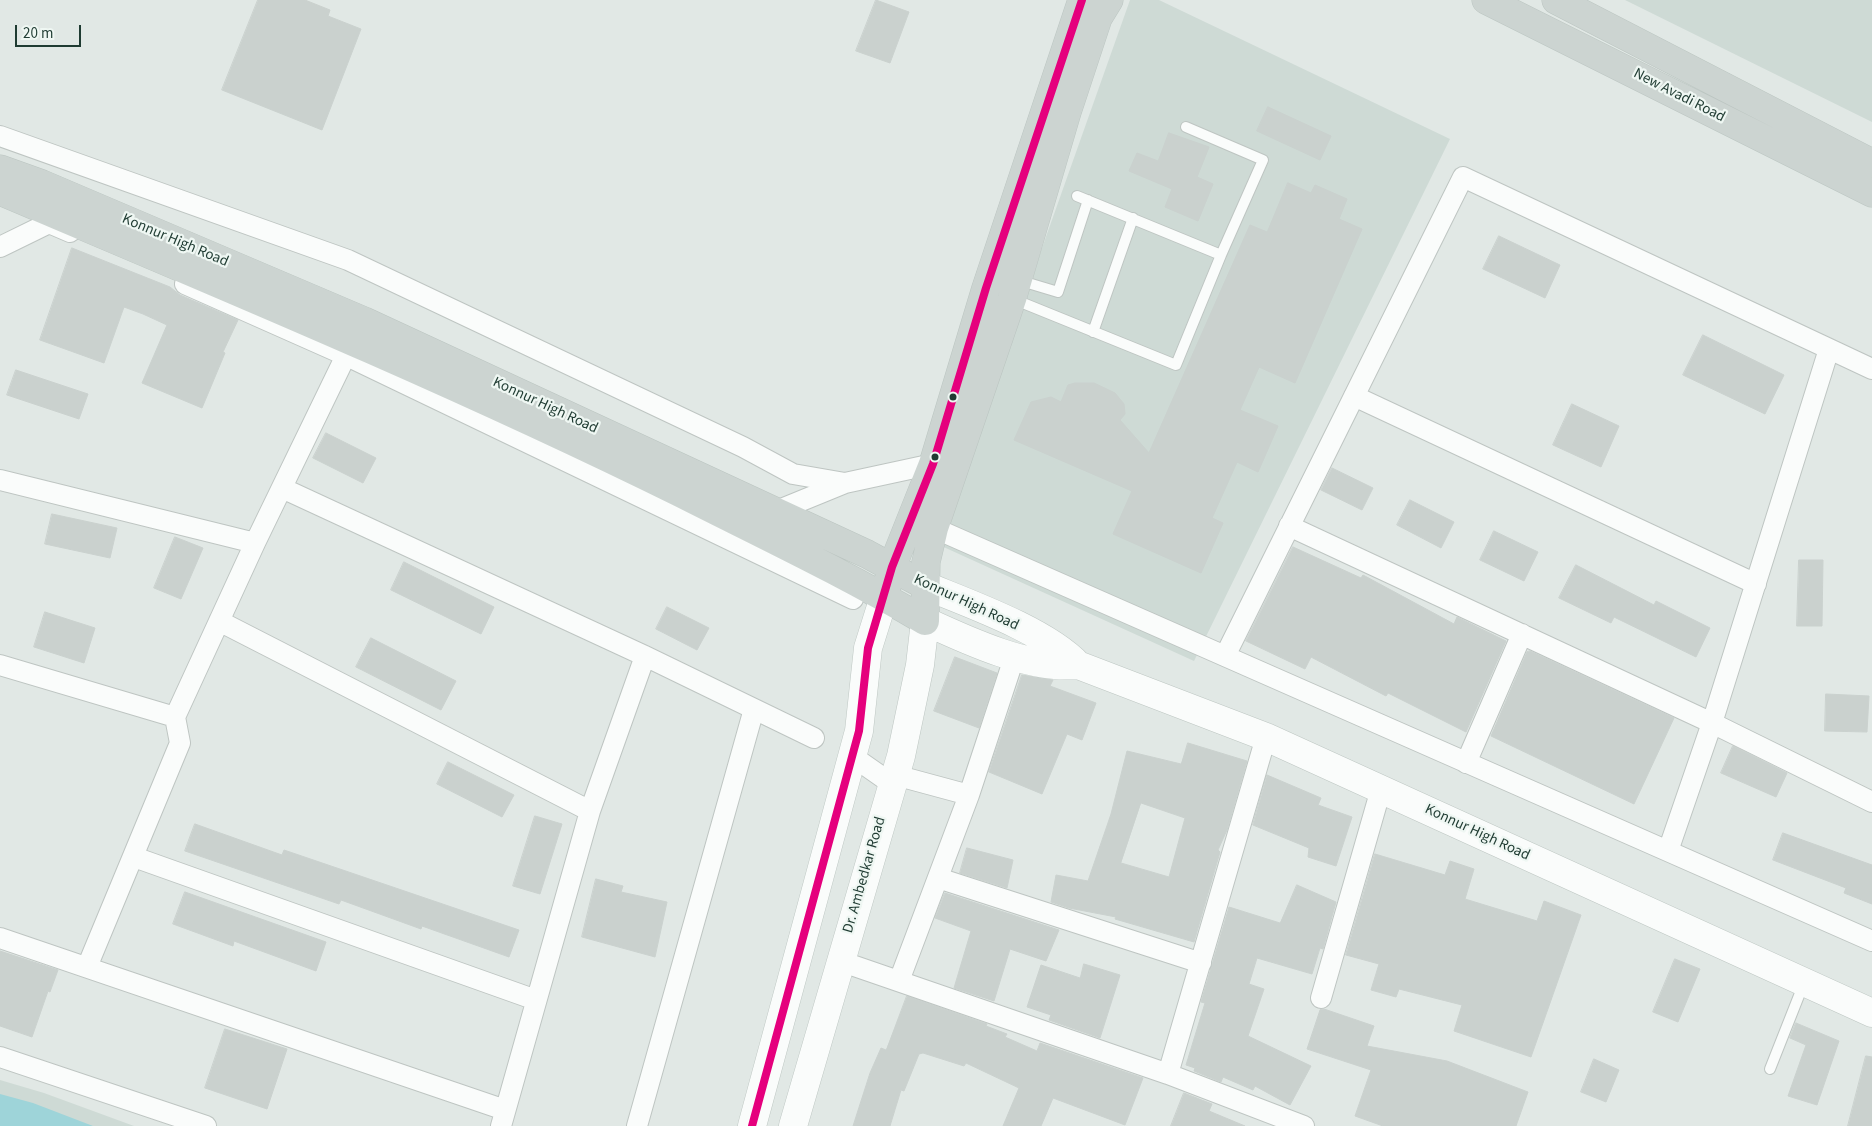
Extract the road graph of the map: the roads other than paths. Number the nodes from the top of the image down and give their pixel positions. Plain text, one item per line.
1 (1082, 0) edge
2 (1109, 0) edge
3 (1486, 0) edge
4 (1556, 0) edge
5 (1186, 127) dead end
6 (0, 136) edge
7 (1872, 163) edge
8 (0, 169) edge
9 (0, 191) edge
10 (1872, 193) edge
11 (1077, 196) dead end
12 (1088, 200) junction
13 (1133, 218) junction
14 (0, 247) edge
15 (1222, 255) junction
16 (1002, 284) junction
17 (1093, 332) junction
18 (354, 339) junction
19 (1829, 348) junction
20 (1872, 369) edge
21 (1354, 396) junction
22 (933, 464) junction
23 (0, 480) edge
24 (845, 484) junction
25 (282, 488) junction
26 (774, 512) junction
27 (1290, 526) junction
28 (934, 528) junction
29 (255, 543) junction
30 (892, 567) junction
31 (1756, 584) junction
32 (926, 586) junction
33 (884, 597) junction
34 (853, 599) dead end
35 (218, 621) junction
36 (925, 621) junction
37 (1522, 634) junction
38 (1015, 655) junction
39 (645, 656) junction
40 (1225, 656) junction
41 (0, 665) edge
42 (1078, 665) junction
43 (754, 709) junction
44 (175, 717) junction
45 (1712, 723) junction
46 (1266, 737) junction
47 (814, 738) dead end
48 (852, 756) junction
49 (1466, 762) junction
50 (893, 779) junction
51 (1381, 789) junction
52 (969, 795) junction
53 (1872, 802) edge
54 (590, 811) junction
55 (1668, 851) junction
56 (134, 857) junction
57 (938, 878) junction
58 (0, 938) edge
59 (1872, 941) edge
60 (840, 961) junction
61 (1201, 963) junction
62 (87, 967) junction
63 (899, 981) junction
64 (1804, 982) junction
65 (1322, 998) dead end
66 (536, 1000) junction
67 (1872, 1013) edge
68 (0, 1057) edge
69 (1770, 1069) dead end
70 (1168, 1074) junction
71 (503, 1118) edge
72 (206, 1126) edge
73 (637, 1126) edge
74 (752, 1126) edge
75 (793, 1126) edge
76 (1304, 1126) edge

1 - 16 main road
2 - 16 main road
3 - 10 main road, New Avadi Road
4 - 7 main road, New Avadi Road
5 - 15 lane
6 - 24 street
8 - 18 main road, Konnur High Road
9 - 18 main road
11 - 12 lane
12 - 13 lane
12 - 16 lane
13 - 15 lane
13 - 17 lane
14 - 18 street
15 - 17 lane
16 - 17 lane
16 - 22 main road
16 - 28 main road
18 - 25 street
18 - 26 main road, Konnur High Road
18 - 33 main road
18 - 34 street
19 - 20 street
19 - 21 street
19 - 31 street
21 - 27 street
21 - 31 street
22 - 24 street
22 - 30 main road
23 - 29 street
24 - 26 street
25 - 29 street
25 - 39 street
26 - 30 main road, Konnur High Road
27 - 37 street
27 - 40 street
28 - 32 main road
28 - 40 street
29 - 35 street
30 - 32 main road, Konnur High Road
30 - 33 main road
31 - 45 street
32 - 36 main road
32 - 42 main road, Konnur High Road
33 - 36 main road
33 - 48 main road
35 - 44 street
35 - 54 street
36 - 38 main road, Konnur High Road
36 - 50 main road, Dr. Ambedkar Road
37 - 45 street
37 - 49 street
38 - 42 main road, Konnur High Road
38 - 52 street
39 - 43 street
39 - 54 street
40 - 49 street
41 - 44 street
42 - 46 main road, Konnur High Road
43 - 47 street
43 - 73 street
44 - 56 street
45 - 53 street
45 - 55 street
46 - 51 main road, Konnur High Road
46 - 61 street
48 - 50 street
48 - 74 main road
49 - 55 street
50 - 52 street
50 - 60 main road, Dr. Ambedkar Road
51 - 64 main road, Konnur High Road
51 - 65 street
52 - 57 street
54 - 66 street
55 - 59 street
56 - 62 street
56 - 66 street
57 - 61 street
57 - 63 street
58 - 62 street
60 - 63 street
60 - 75 main road, Dr. Ambedkar Road
61 - 70 street
62 - 71 street
63 - 70 street
64 - 67 main road, Konnur High Road
64 - 69 lane
66 - 71 street
68 - 72 street
70 - 76 street

